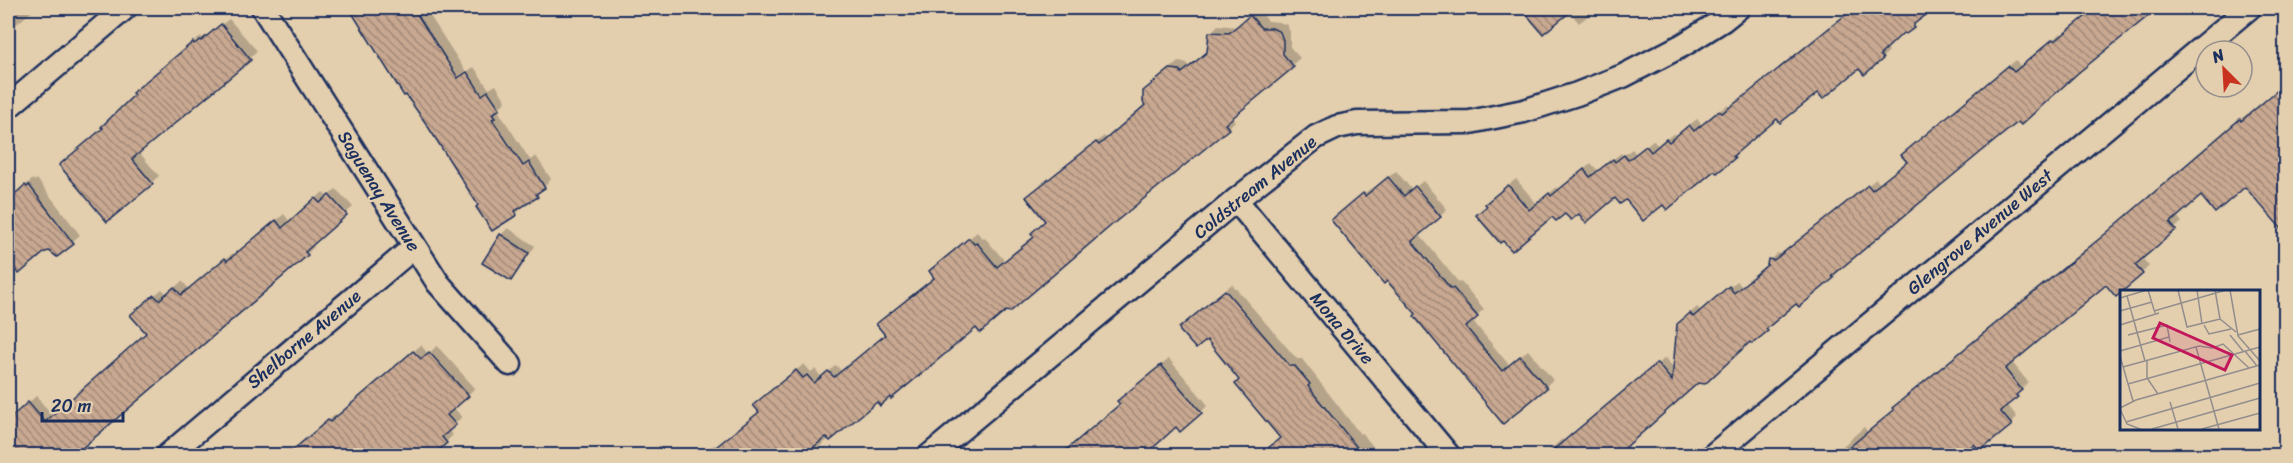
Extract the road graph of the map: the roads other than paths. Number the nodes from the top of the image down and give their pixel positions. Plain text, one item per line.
1 (125, 8) edge
2 (262, 8) edge
3 (1738, 8) edge
4 (2248, 8) edge
5 (8, 107) edge
6 (1236, 201) junction
7 (414, 247) junction
8 (510, 363) dead end
9 (167, 456) edge
10 (929, 456) edge
11 (1449, 456) edge
12 (1712, 456) edge

1 - 5 street
2 - 7 street, Saguenay Avenue
3 - 6 street, Coldstream Avenue
4 - 12 street, Glengrove Avenue West
6 - 10 street, Coldstream Avenue
6 - 11 street, Mona Drive
7 - 8 street, Saguenay Avenue
7 - 9 street, Shelborne Avenue

